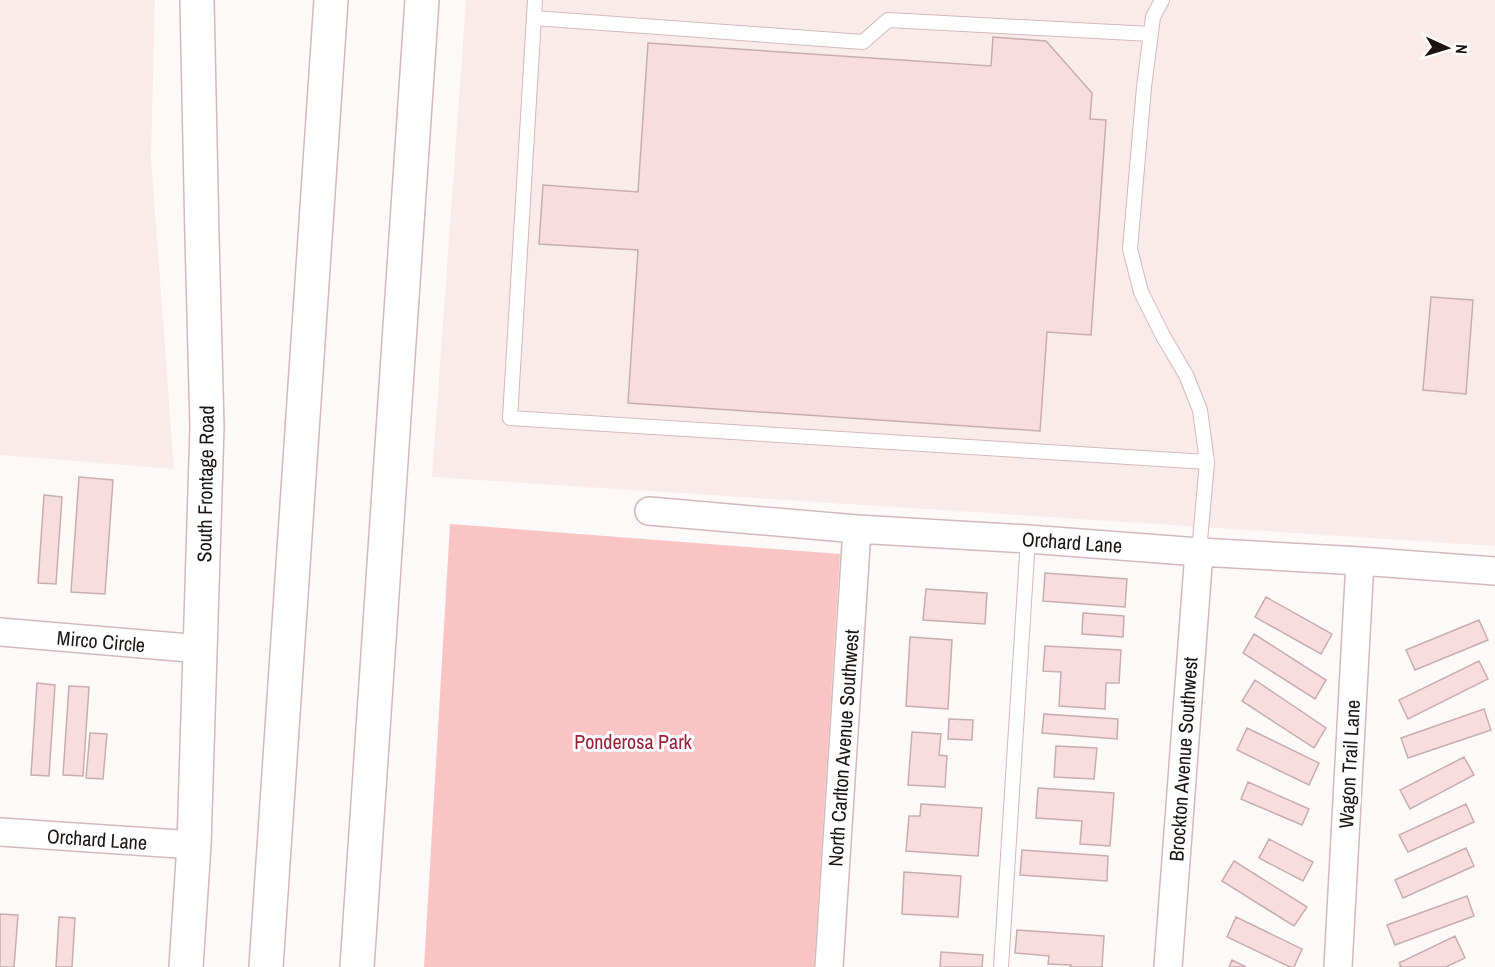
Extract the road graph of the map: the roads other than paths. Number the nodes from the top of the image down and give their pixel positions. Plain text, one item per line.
1 (198, 0) edge
2 (331, 0) edge
3 (422, 0) edge
4 (536, 0) edge
5 (1162, 0) edge
6 (534, 18) junction
7 (1151, 34) junction
8 (1206, 462) junction
9 (649, 511) dead end
10 (857, 529) junction
11 (1028, 539) junction
12 (1199, 552) junction
13 (1360, 561) junction
14 (1495, 571) edge
15 (0, 632) edge
16 (201, 649) junction
17 (0, 832) edge
18 (194, 845) junction
19 (186, 967) edge
20 (266, 967) edge
21 (357, 967) edge
22 (829, 967) edge
23 (1001, 967) edge
24 (1168, 967) edge
25 (1338, 967) edge

1 - 16 main road, South Frontage Road
2 - 20 main road
3 - 21 main road
4 - 6 lane
5 - 7 lane
6 - 7 lane
6 - 8 lane
7 - 8 lane
8 - 12 lane
9 - 10 street, Orchard Lane
10 - 11 street, Orchard Lane
10 - 22 street, North Carlton Avenue Southwest
11 - 12 street, Orchard Lane
11 - 23 lane
12 - 13 street, Orchard Lane
12 - 24 street, Brockton Avenue Southwest
13 - 14 street, Orchard Lane
13 - 25 street, Wagon Trail Lane
15 - 16 street, Mirco Circle
16 - 18 main road, South Frontage Road
17 - 18 street, Orchard Lane
18 - 19 main road, South Frontage Road

